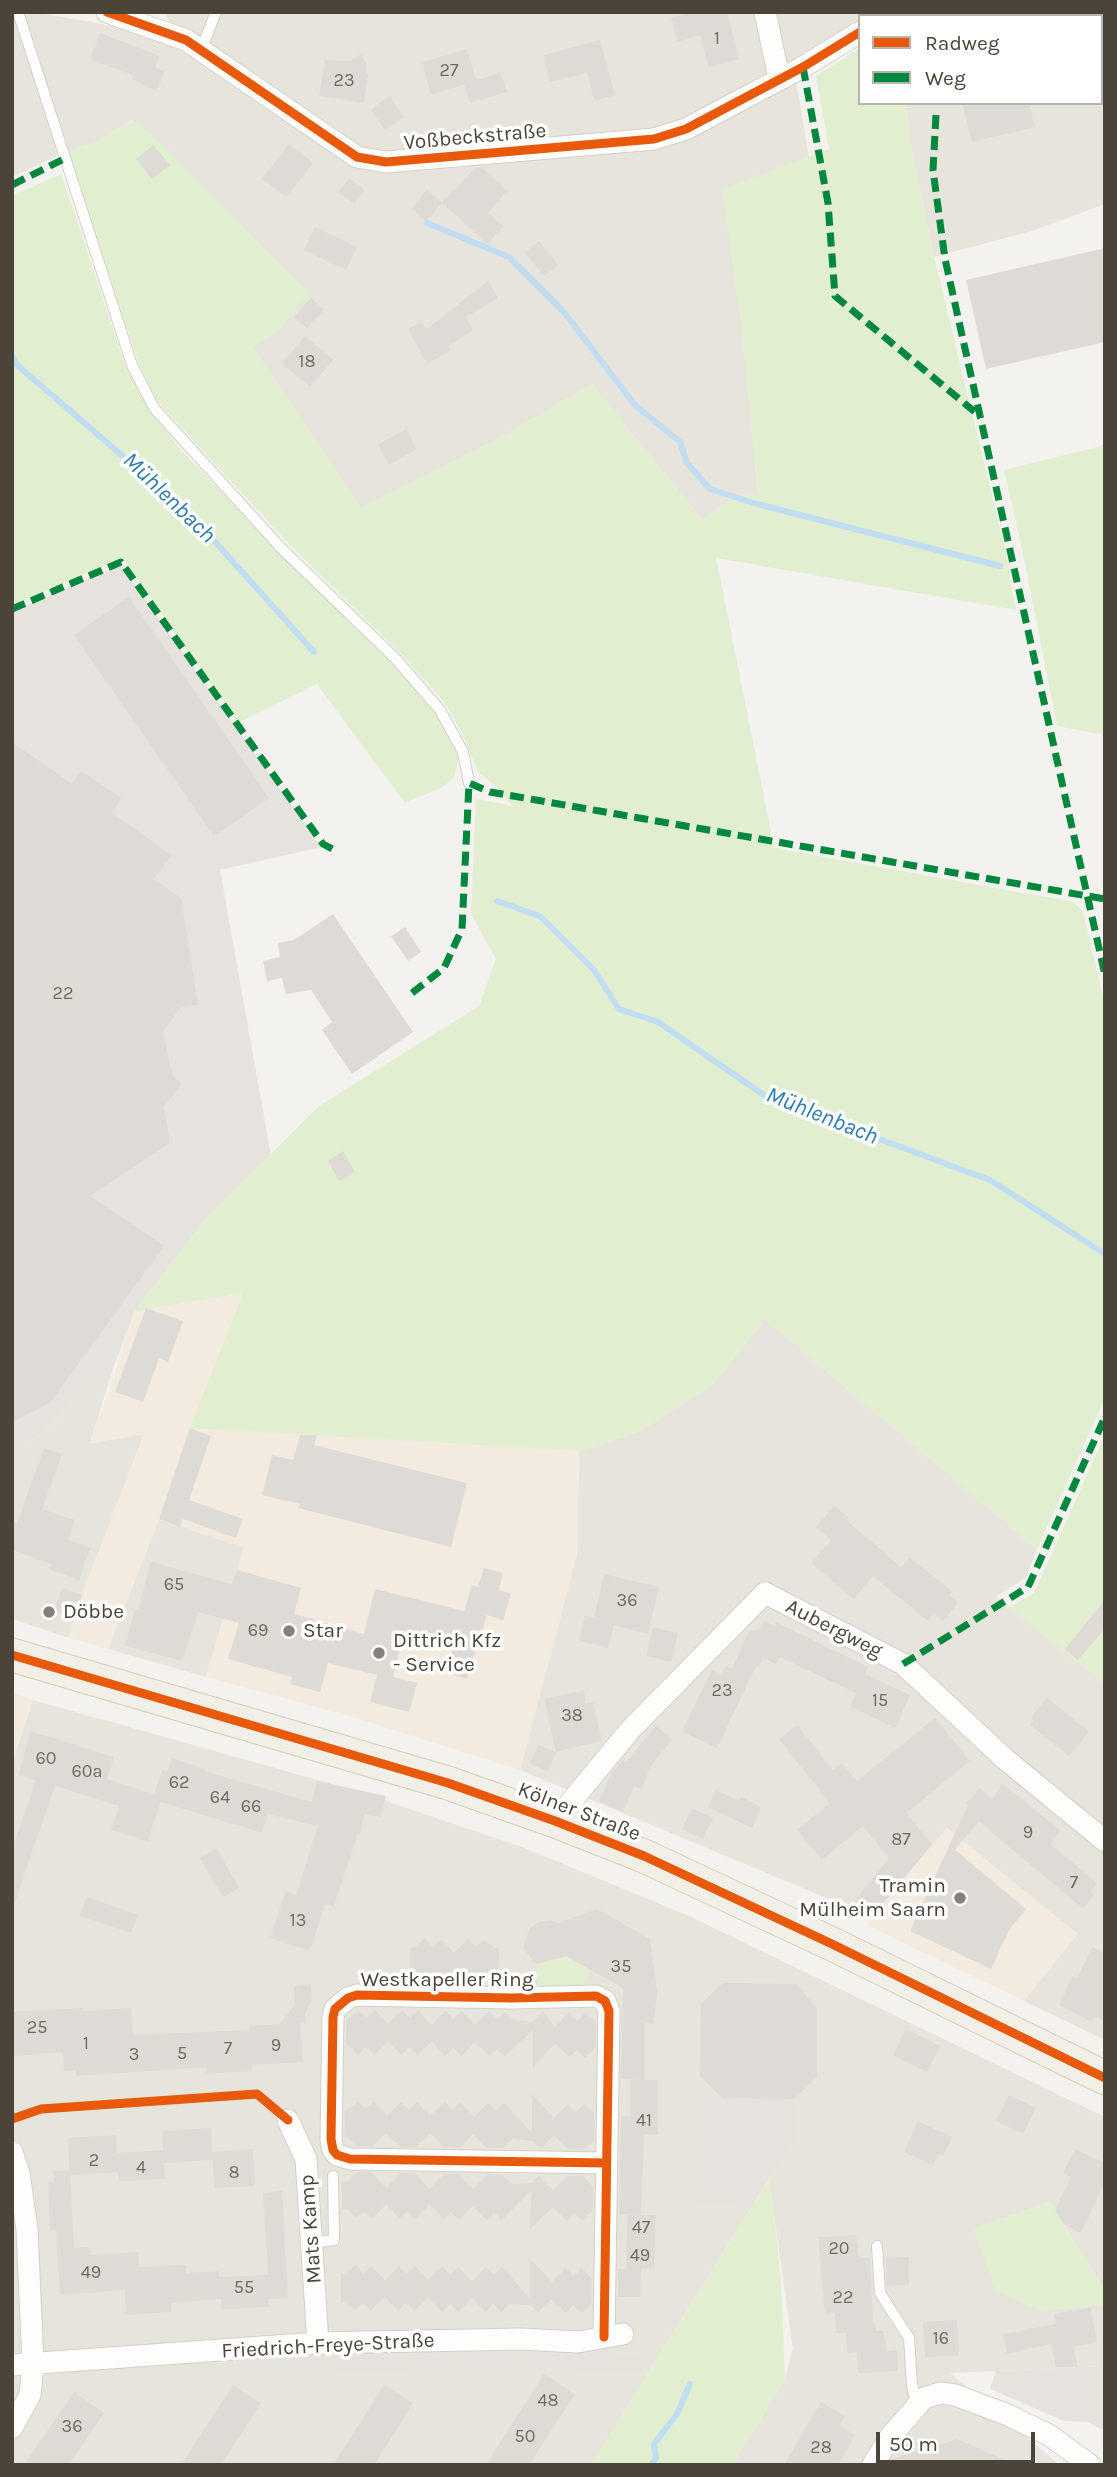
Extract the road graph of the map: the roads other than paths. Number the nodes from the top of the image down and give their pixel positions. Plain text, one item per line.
1 (18, 12) edge
2 (107, 12) edge
3 (216, 12) edge
4 (765, 12) edge
5 (858, 33) edge
6 (201, 50) junction
7 (779, 78) junction
8 (469, 783) dead end
9 (12, 1655) edge
10 (555, 1821) junction
11 (1105, 1841) edge
12 (1105, 2078) edge
13 (288, 2120) dead end
14 (12, 2152) edge
15 (606, 2164) junction
16 (333, 2176) dead end
17 (312, 2243) junction
18 (877, 2246) dead end
19 (614, 2335) joint
20 (318, 2343) junction
21 (23, 2365) edge
22 (916, 2406) junction
23 (12, 2428) edge
24 (873, 2465) edge
25 (1090, 2465) edge

1 - 8 lane
2 - 6 street, Voßbeckstraße
3 - 6 lane
4 - 7 street
5 - 7 street, Voßbeckstraße
6 - 7 street, Voßbeckstraße
9 - 10 main road, Kölner Straße
10 - 11 street, Aubergweg
10 - 12 main road, Kölner Straße
13 - 17 street, Mats Kamp
14 - 21 street
15 - 15 street, Westkapeller Ring
15 - 19 street, Westkapeller Ring
16 - 17 lane
17 - 20 street, Mats Kamp
18 - 22 lane
19 - 20 street, Friedrich-Freye-Straße
20 - 21 street, Friedrich-Freye-Straße
21 - 23 street
22 - 24 street
22 - 25 street

